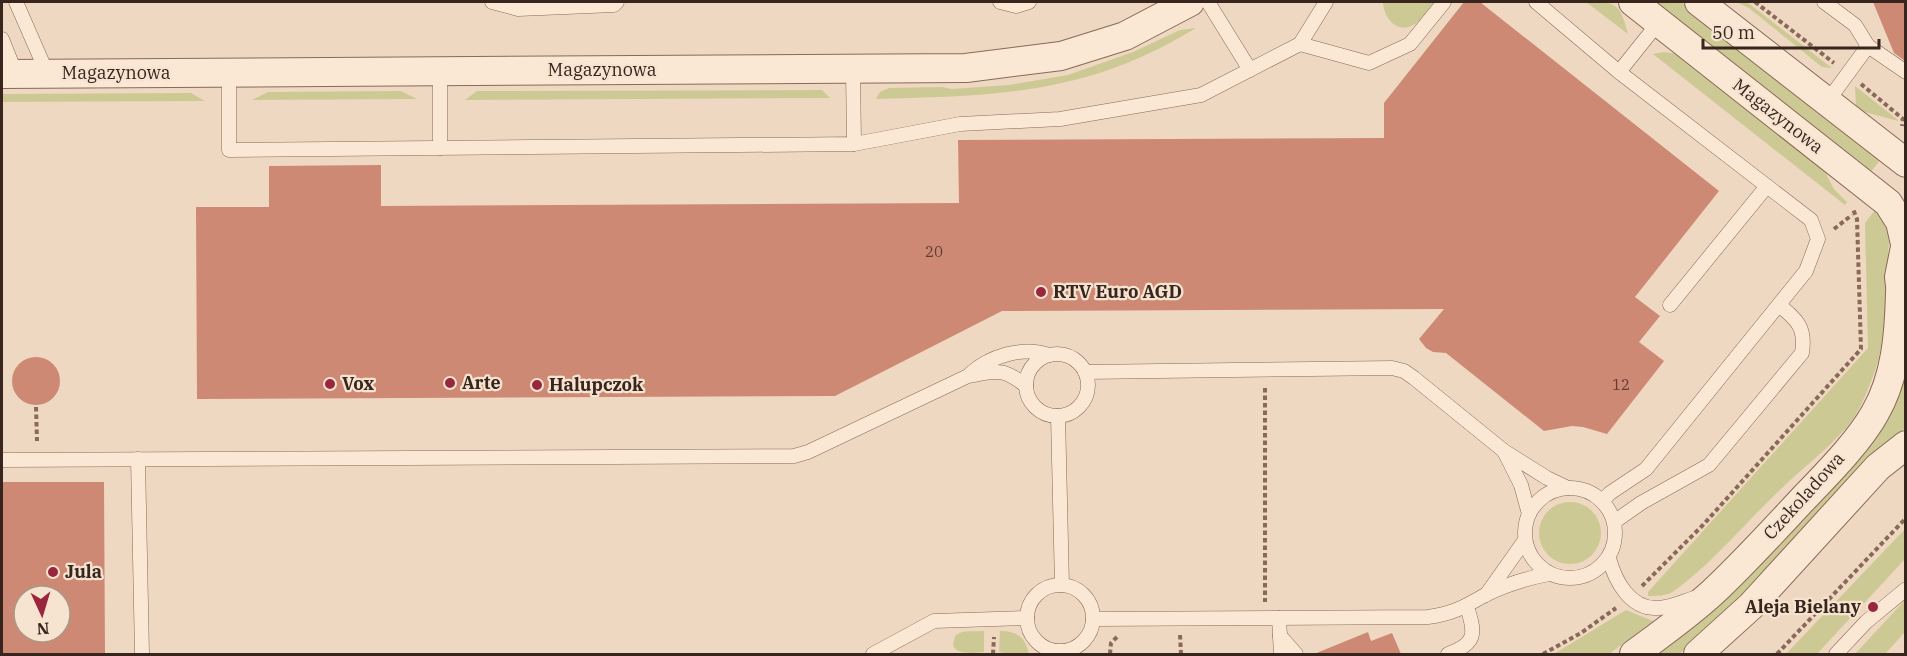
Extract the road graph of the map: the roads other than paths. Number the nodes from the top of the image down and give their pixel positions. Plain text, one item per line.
1 (16, 2) edge
2 (492, 2) edge
3 (617, 2) edge
4 (1000, 2) edge
5 (1029, 2) edge
6 (1190, 2) edge
7 (1208, 2) edge
8 (1326, 2) edge
9 (1444, 2) edge
10 (1536, 2) edge
11 (1633, 2) edge
12 (1699, 2) edge
13 (1824, 2) edge
14 (1659, 22) junction
15 (2, 39) edge
16 (1300, 44) junction
17 (1868, 46) junction
18 (854, 69) junction
19 (1250, 70) junction
20 (440, 71) junction
21 (229, 72) junction
22 (1619, 72) junction
23 (1905, 72) edge
24 (47, 73) junction
25 (9, 74) edge
26 (1827, 102) junction
27 (854, 144) junction
28 (440, 148) junction
29 (1905, 163) edge
30 (1767, 186) junction
31 (1905, 243) edge
32 (1670, 305) dead end
33 (1779, 305) junction
34 (1903, 306) edge
35 (1049, 355) junction
36 (1085, 372) junction
37 (968, 376) junction
38 (1026, 386) junction
39 (1058, 416) junction
40 (1905, 445) edge
41 (1504, 451) junction
42 (138, 459) junction
43 (2, 460) edge
44 (1568, 488) junction
45 (1602, 501) junction
46 (1529, 514) junction
47 (1614, 522) junction
48 (1525, 540) junction
49 (1609, 558) junction
50 (1549, 574) junction
51 (1062, 585) junction
52 (1905, 589) edge
53 (1713, 592) junction
54 (1486, 595) junction
55 (1467, 607) junction
56 (1027, 618) junction
57 (1272, 618) junction
58 (1093, 619) junction
59 (1280, 636) junction
60 (1085, 640) junction
61 (1038, 648) edge
62 (142, 654) edge
63 (873, 654) edge
64 (1083, 654) edge
65 (1281, 654) edge
66 (1296, 654) edge
67 (1448, 654) edge
68 (1634, 654) edge
69 (1698, 654) edge
70 (1836, 654) edge

1 - 24 lane
2 - 3 lane
4 - 5 lane
6 - 18 street, Magazynowa
7 - 19 lane
8 - 16 lane
9 - 16 lane
10 - 22 lane
11 - 14 street, Magazynowa
12 - 26 street
13 - 17 lane
14 - 22 lane
14 - 31 street, Magazynowa
15 - 25 lane
16 - 19 lane
17 - 23 lane
17 - 26 lane
18 - 20 street, Magazynowa
18 - 27 lane
19 - 27 lane
20 - 21 street, Magazynowa
20 - 28 lane
21 - 24 street, Magazynowa
21 - 28 lane
22 - 30 lane
24 - 25 street, Magazynowa
26 - 29 street
27 - 28 lane
30 - 32 lane
30 - 33 lane
31 - 34 street, Czekoladowa
33 - 45 lane
33 - 47 lane
34 - 53 street, Czekoladowa
35 - 36 lane
35 - 37 lane
35 - 38 lane
36 - 39 lane
36 - 41 lane
37 - 38 lane
37 - 42 lane
38 - 39 lane
39 - 51 lane
40 - 69 street, Czekoladowa
41 - 44 lane
41 - 46 lane
42 - 43 lane
42 - 62 lane
44 - 45 lane
44 - 46 lane
45 - 47 lane
46 - 48 lane
47 - 49 lane
48 - 50 lane
48 - 54 lane
49 - 50 lane
49 - 53 lane
50 - 54 lane
51 - 56 lane
51 - 58 lane
52 - 70 lane
53 - 68 street, Czekoladowa
54 - 55 lane
55 - 57 lane
55 - 67 lane
56 - 61 lane
56 - 63 lane
57 - 58 lane
57 - 59 lane
58 - 60 lane
59 - 65 lane
59 - 66 lane
60 - 61 lane
60 - 64 lane

